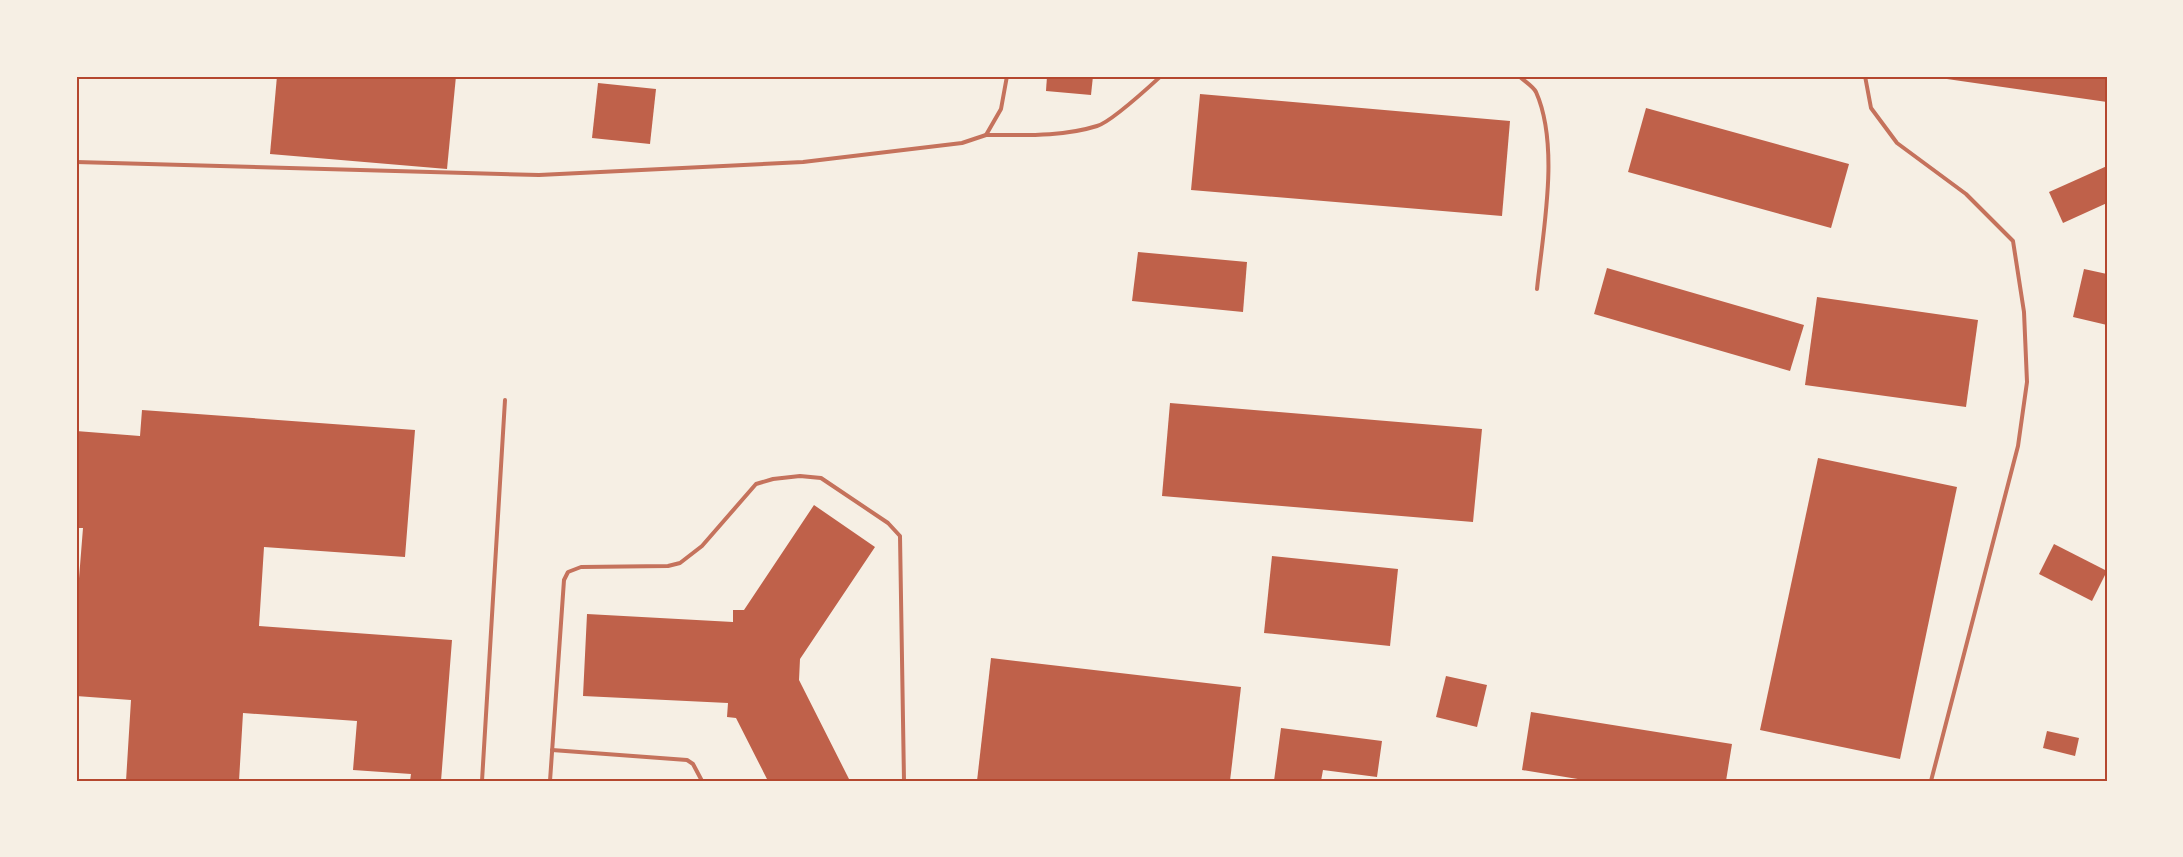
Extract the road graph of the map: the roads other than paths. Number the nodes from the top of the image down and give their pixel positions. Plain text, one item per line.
1 (1007, 76) edge
2 (1161, 76) edge
3 (1519, 76) edge
4 (1865, 76) edge
5 (986, 135) junction
6 (76, 162) edge
7 (1537, 289) dead end
8 (506, 400) dead end
9 (552, 750) junction
10 (482, 781) edge
11 (550, 781) edge
12 (702, 781) edge
13 (904, 781) edge
14 (1931, 781) edge

1 - 5 lane
2 - 5 lane
3 - 7 lane
4 - 14 lane
5 - 6 lane
8 - 10 lane
9 - 11 lane
9 - 12 lane
9 - 13 lane

